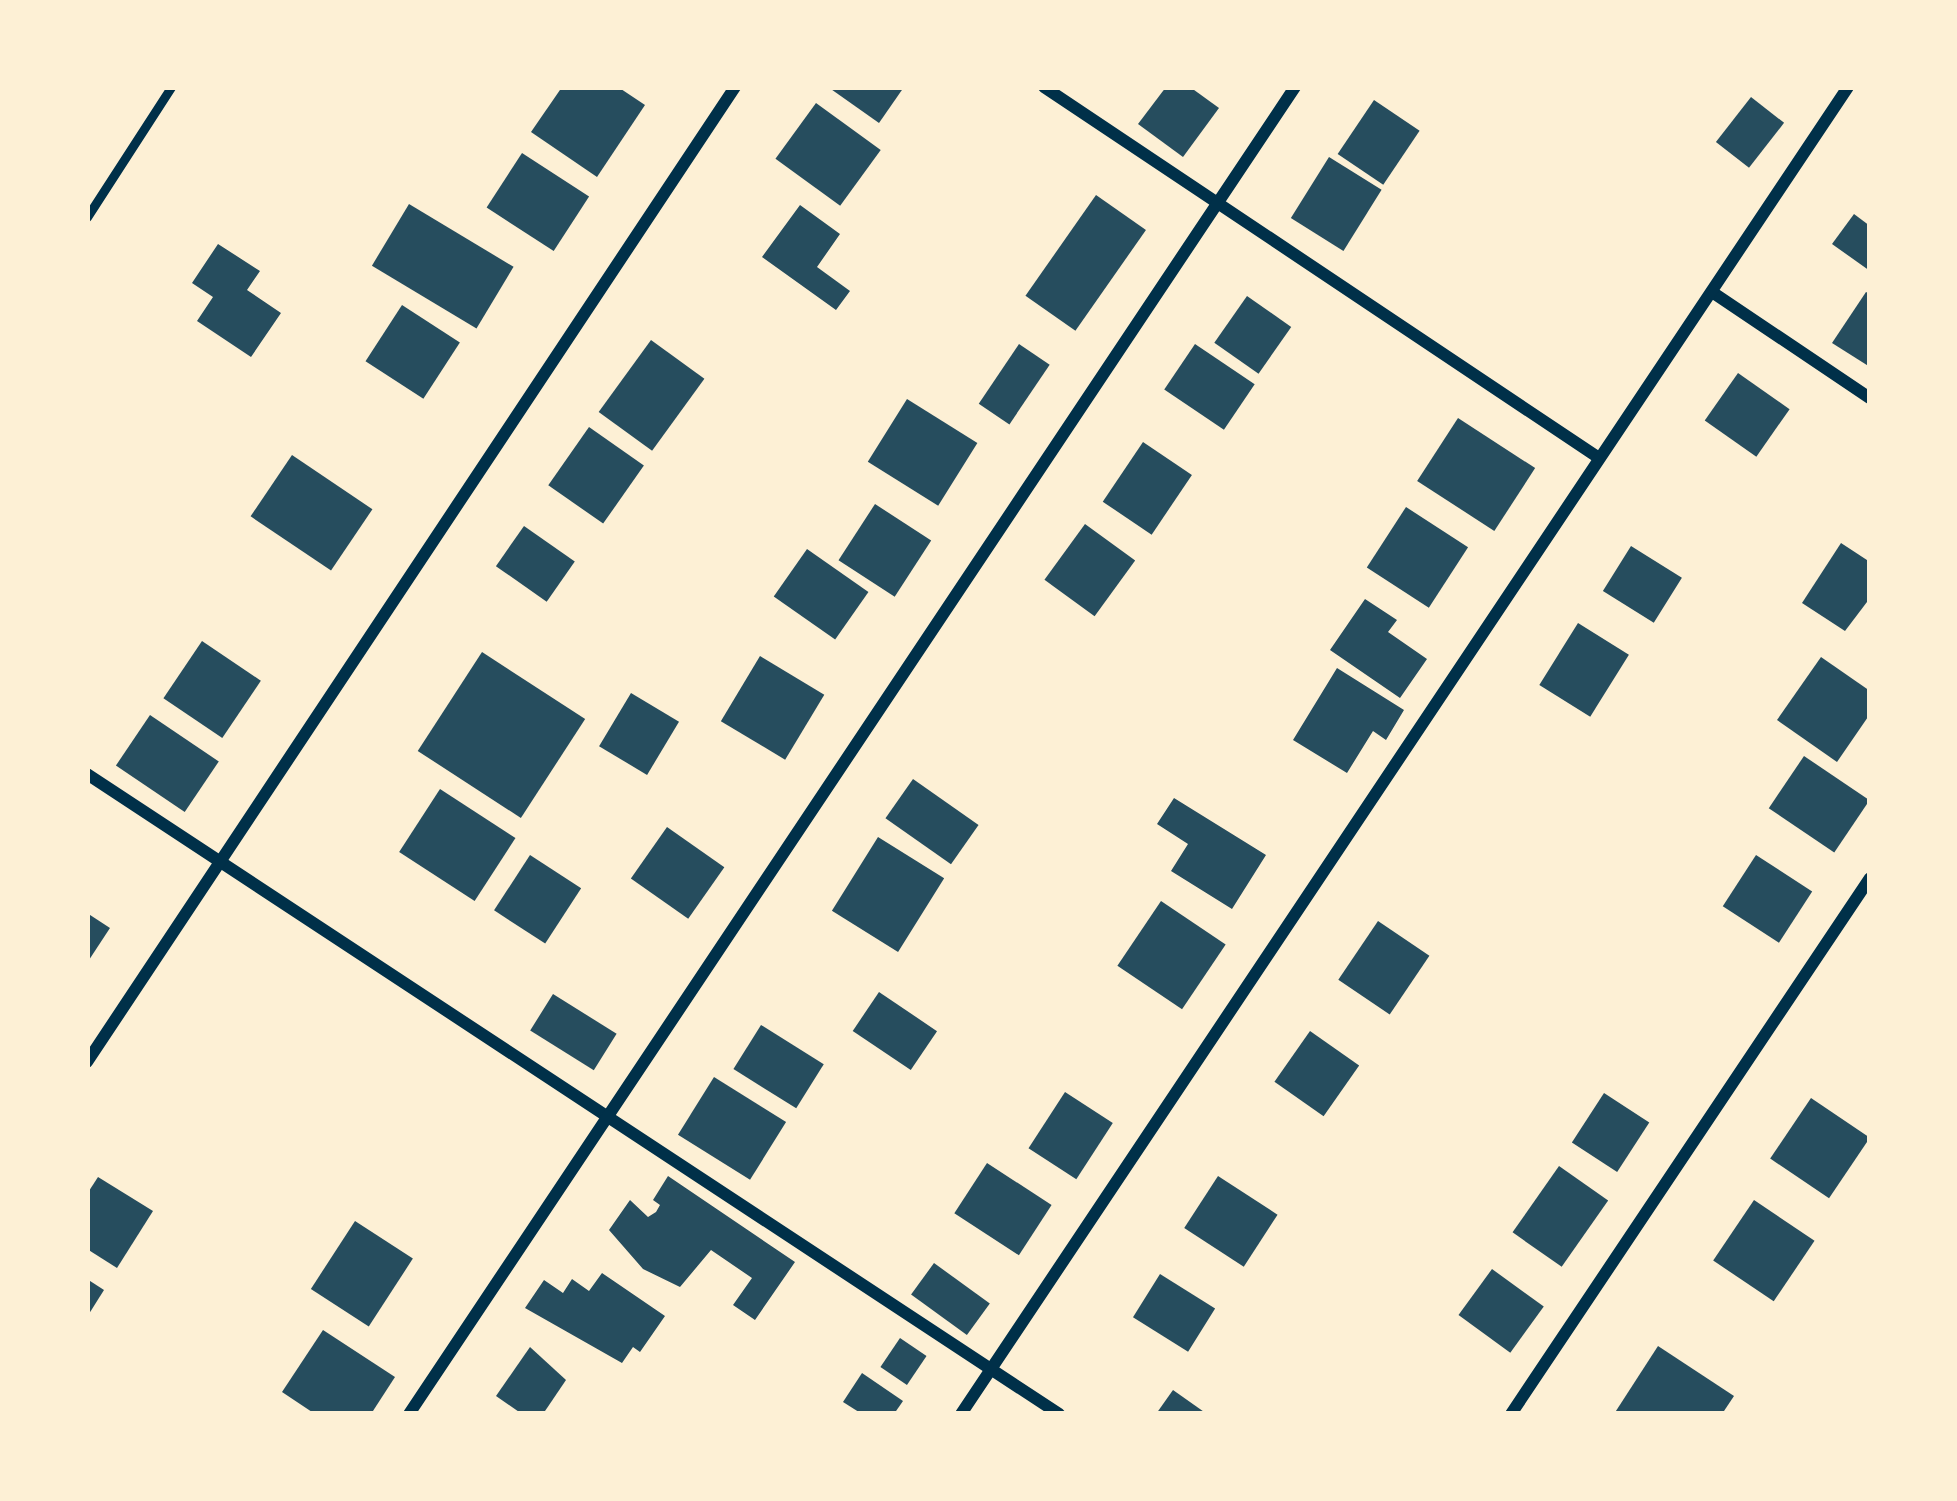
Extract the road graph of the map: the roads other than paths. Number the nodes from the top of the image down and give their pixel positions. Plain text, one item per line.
1 (171, 87) edge
2 (735, 87) edge
3 (1044, 87) edge
4 (1294, 87) edge
5 (1848, 87) edge
6 (1216, 204) junction
7 (87, 217) edge
8 (1712, 292) junction
9 (1870, 398) edge
10 (1596, 456) junction
11 (87, 774) edge
12 (220, 861) junction
13 (1870, 878) edge
14 (87, 1062) edge
15 (609, 1115) junction
16 (990, 1370) junction
17 (409, 1414) edge
18 (961, 1414) edge
19 (1059, 1414) edge
20 (1511, 1414) edge

1 - 7 lane
2 - 12 street
3 - 6 street
4 - 6 street
5 - 8 street
6 - 10 street
6 - 15 street
8 - 9 street
8 - 10 street
10 - 16 street
11 - 12 street
12 - 14 street
12 - 15 street
13 - 20 street
15 - 16 street
15 - 17 street
16 - 18 street
16 - 19 street

